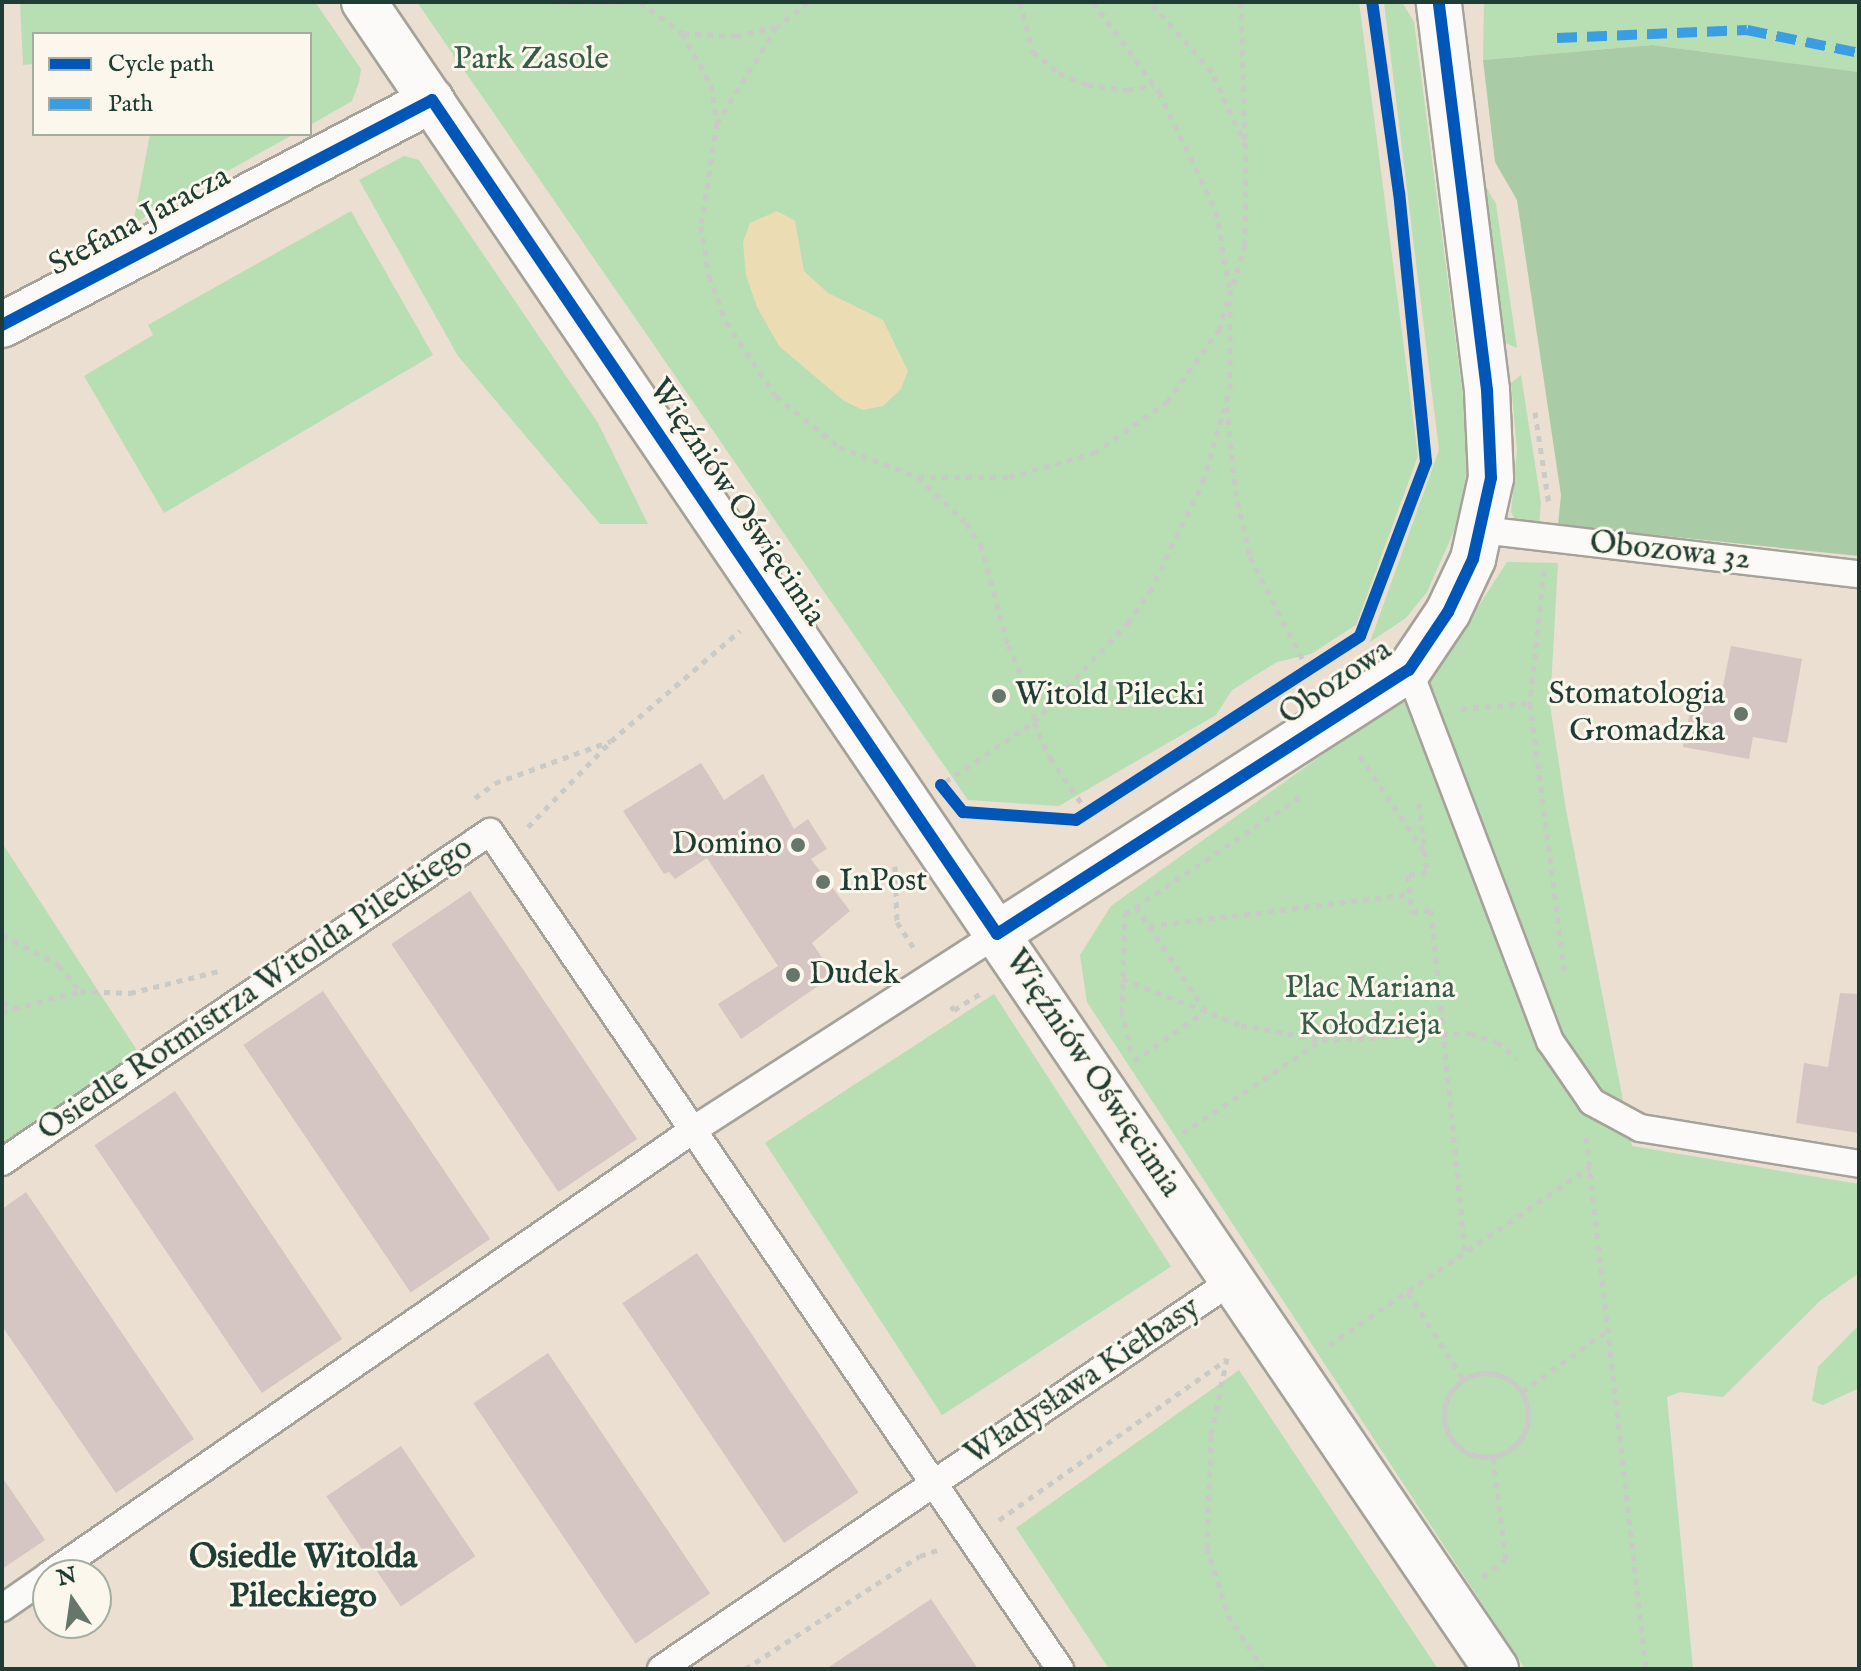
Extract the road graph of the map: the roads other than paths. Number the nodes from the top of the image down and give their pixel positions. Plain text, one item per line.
1 (364, 2) edge
2 (1439, 2) edge
3 (432, 100) junction
4 (2, 325) edge
5 (1482, 530) junction
6 (1859, 574) edge
7 (1409, 670) junction
8 (997, 934) junction
9 (693, 1130) junction
10 (2, 1162) edge
11 (1859, 1164) edge
12 (1233, 1280) junction
13 (934, 1484) junction
14 (74, 1559) edge
15 (32, 1588) edge
16 (2, 1608) edge
17 (661, 1669) edge
18 (1060, 1669) edge
19 (1496, 1669) edge

1 - 3 street, Więźniów Oświęcimia
2 - 5 street, Obozowa
3 - 4 street, Stefana Jaracza
3 - 8 street, Więźniów Oświęcimia
5 - 6 lane, Obozowa 32
5 - 7 street, Obozowa
7 - 8 street, Obozowa
7 - 11 lane
8 - 9 lane
8 - 12 street, Więźniów Oświęcimia
9 - 10 lane, Osiedle Rotmistrza Witolda Pileckiego
9 - 13 lane, Osiedle Rotmistrza Witolda Pileckiego
9 - 14 lane
12 - 13 lane, Władysława Kiełbasy
12 - 19 street, Więźniów Oświęcimia
13 - 17 lane
13 - 18 lane, Osiedle Rotmistrza Witolda Pileckiego
15 - 16 lane

